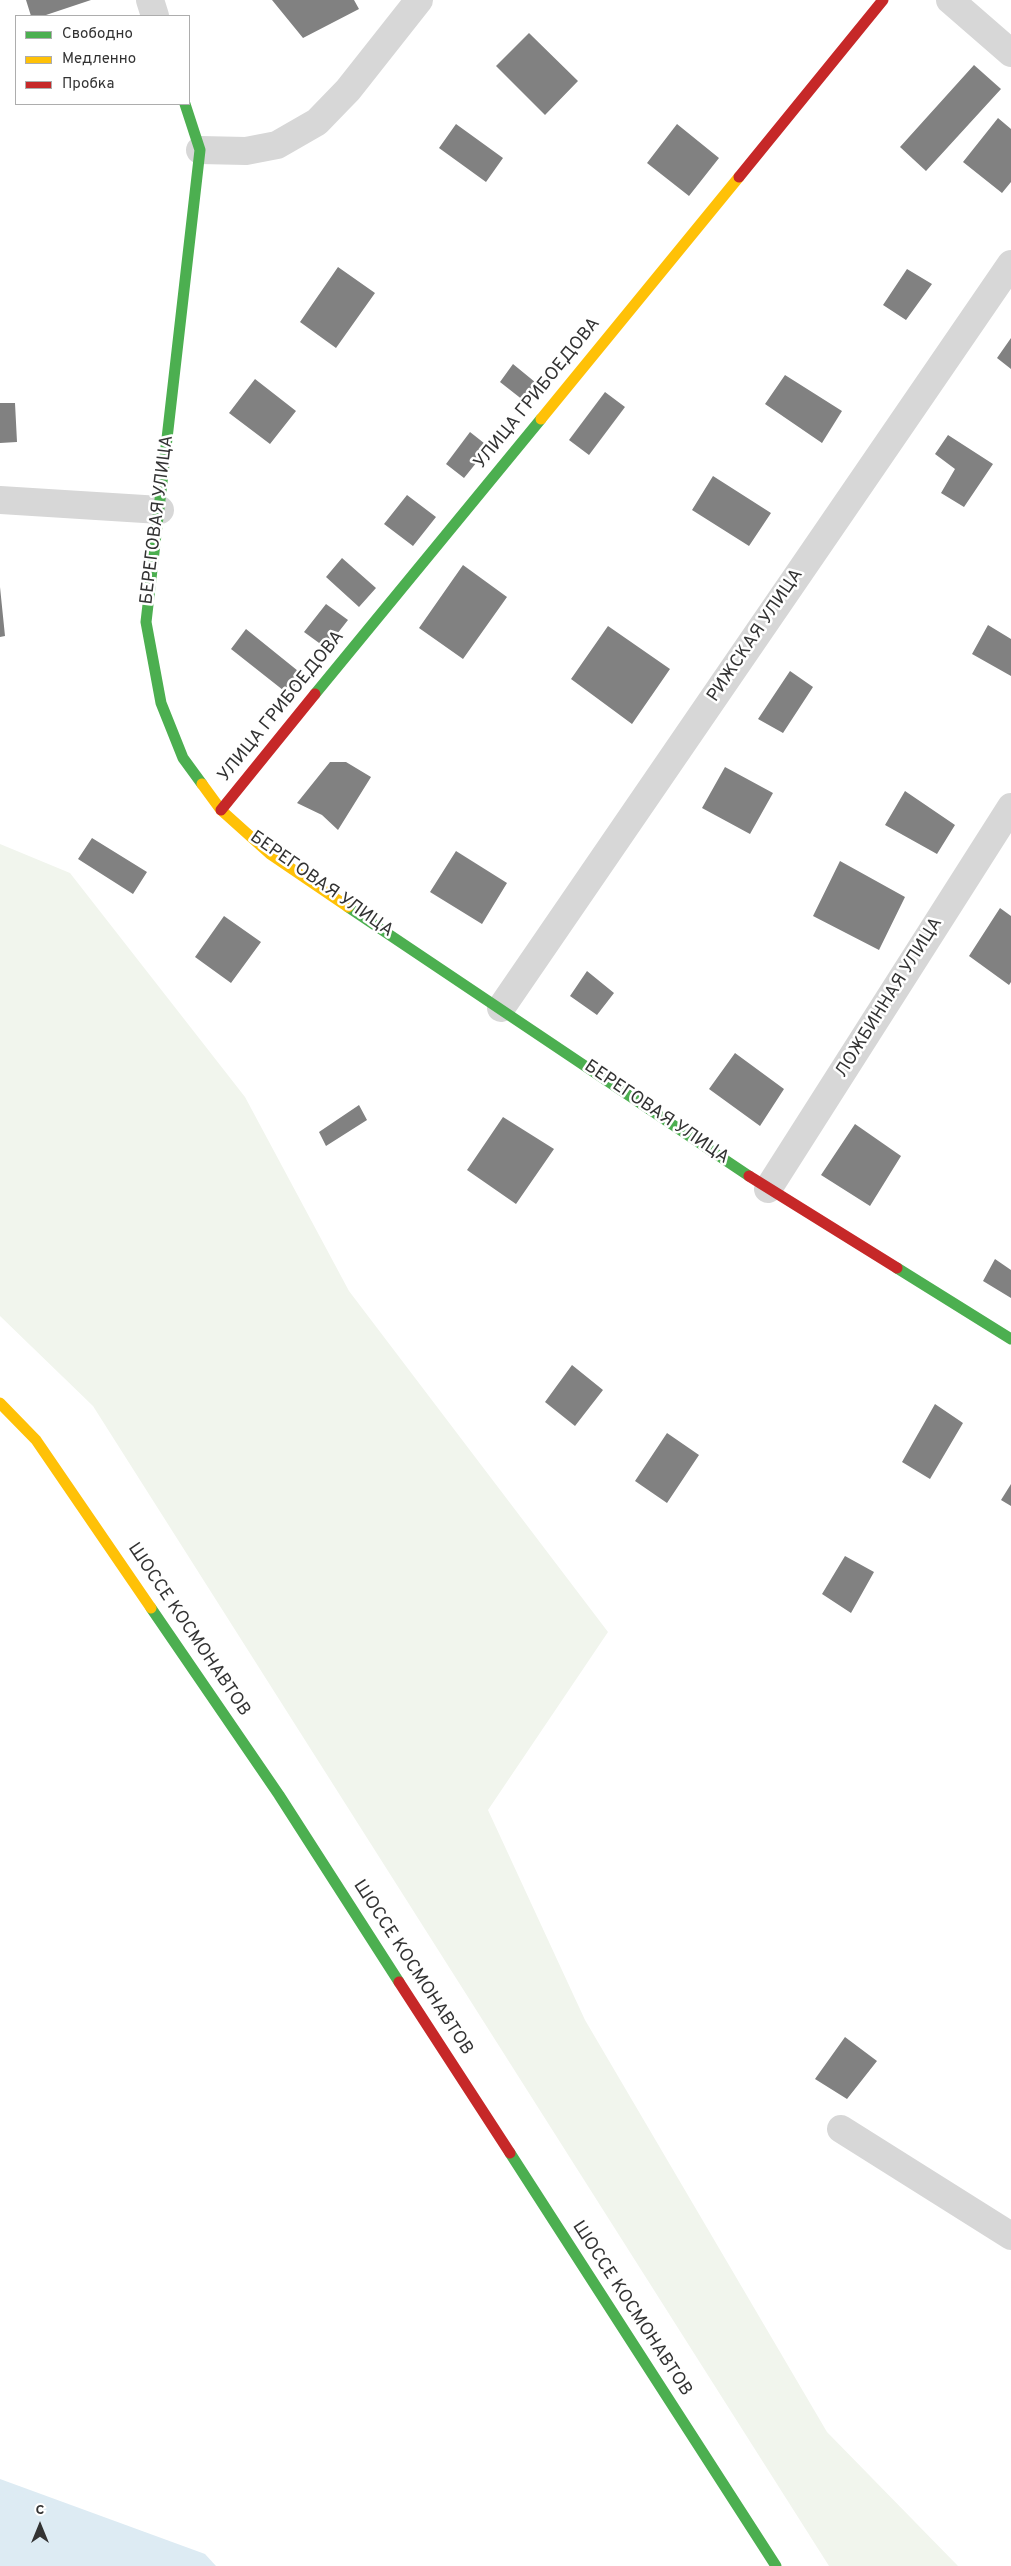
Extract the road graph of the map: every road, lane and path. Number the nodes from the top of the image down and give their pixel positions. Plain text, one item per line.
1 (150, 0) edge
2 (419, 0) edge
3 (883, 0) edge
4 (950, 0) edge
5 (156, 15) edge
6 (1011, 53) edge
7 (185, 105) edge
8 (200, 150) junction
9 (1011, 264) edge
10 (0, 500) edge
11 (160, 510) junction
12 (1011, 807) edge
13 (221, 810) junction
14 (501, 1008) junction
15 (768, 1189) junction
16 (1011, 1339) edge
17 (0, 1403) edge
18 (841, 2129) dead end
19 (1011, 2236) edge
20 (776, 2566) edge

1 - 5 street
2 - 8 street
3 - 13 street, УЛИЦА ГРИБОЕДОВА
4 - 6 street
7 - 8 street, БЕРЕГОВАЯ УЛИЦА
8 - 11 street, БЕРЕГОВАЯ УЛИЦА
9 - 14 street, РИЖСКАЯ УЛИЦА
10 - 11 street
11 - 13 street, БЕРЕГОВАЯ УЛИЦА
12 - 15 street, ЛОЖБИННАЯ УЛИЦА
13 - 14 street, БЕРЕГОВАЯ УЛИЦА
14 - 15 street, БЕРЕГОВАЯ УЛИЦА
15 - 16 street, БЕРЕГОВАЯ УЛИЦА
17 - 20 street, ШОССЕ КОСМОНАВТОВ
18 - 19 street

